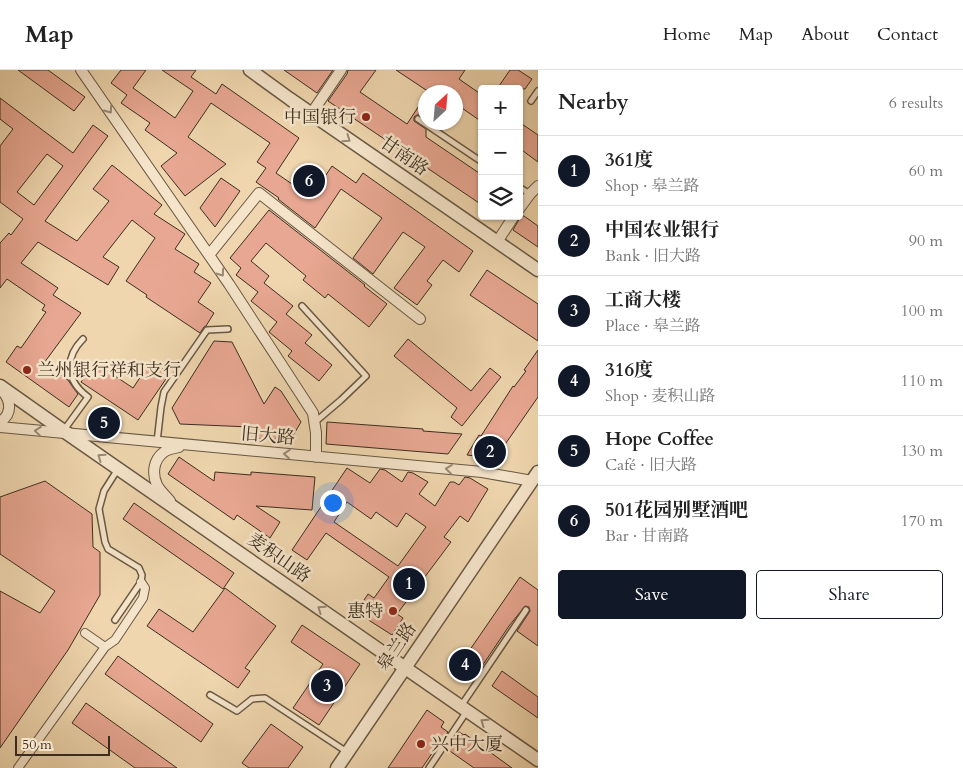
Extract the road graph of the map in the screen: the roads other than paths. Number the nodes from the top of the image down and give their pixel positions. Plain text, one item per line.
1 (82, 70) edge
2 (250, 70) edge
3 (341, 70) edge
4 (538, 91) edge
5 (531, 101) dead end
6 (311, 114) junction
7 (434, 130) edge
8 (478, 159) edge
9 (538, 186) edge
10 (523, 190) edge
11 (530, 194) junction
12 (523, 204) edge
13 (511, 220) edge
14 (497, 242) junction
15 (209, 255) junction
16 (538, 270) edge
17 (302, 306) dead end
18 (420, 319) dead end
19 (228, 329) dead end
20 (83, 339) dead end
21 (0, 387) edge
22 (0, 422) edge
23 (314, 423) junction
24 (0, 427) edge
25 (66, 432) junction
26 (157, 442) junction
27 (203, 447) junction
28 (316, 457) junction
29 (118, 469) junction
30 (535, 476) edge
31 (190, 518) junction
32 (141, 582) junction
33 (526, 610) dead end
34 (115, 620) dead end
35 (85, 633) dead end
36 (105, 647) junction
37 (405, 667) junction
38 (210, 696) dead end
39 (464, 708) junction
40 (347, 752) junction
41 (538, 760) edge
42 (18, 768) edge
43 (337, 768) edge
44 (429, 768) edge

1 -> 15 street
2 - 6 street, 甘南路
3 - 6 street
4 - 5 lane
6 -> 14 street, 甘南路
7 - 8 lane
9 - 11 street
10 - 11 lane
11 - 12 street
13 - 14 street
14 - 16 street, 甘南路
15 - 18 street
15 -> 23 street
17 - 23 lane
19 - 26 lane
20 - 25 lane
21 - 22 street
21 - 25 street, 麦积山路
23 - 28 street
25 -> 24 street, 旧大路
25 - 26 street, 旧大路
29 -> 25 street, 麦积山路
26 - 27 street, 旧大路
28 -> 27 street, 旧大路
27 - 31 street
30 -> 28 street, 旧大路
29 - 31 street, 麦积山路
29 - 32 lane
30 - 37 street, 皋兰路
37 -> 31 street, 麦积山路
32 - 34 lane
32 - 36 street
33 - 39 lane
35 - 36 street
36 - 42 street
37 - 39 street, 麦积山路
37 - 40 street, 皋兰路
38 - 40 lane
41 -> 39 street, 麦积山路
39 - 44 lane
40 - 43 street, 皋兰路

